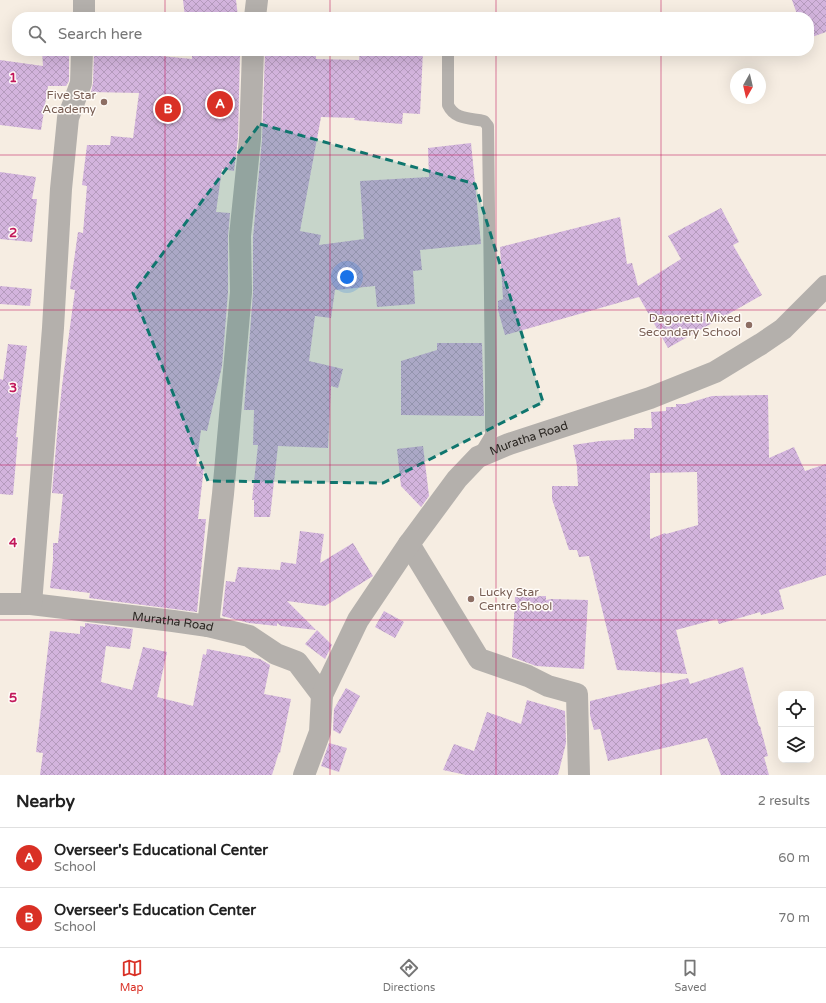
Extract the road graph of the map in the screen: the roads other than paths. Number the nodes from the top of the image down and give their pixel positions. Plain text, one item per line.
1 (84, 0) edge
2 (257, 0) edge
3 (84, 12) edge
4 (256, 12) edge
5 (82, 56) edge
6 (253, 56) edge
7 (448, 56) edge
8 (826, 286) edge
9 (478, 457) junction
10 (409, 544) junction
11 (0, 604) edge
12 (31, 604) junction
13 (208, 626) junction
14 (322, 695) junction
15 (304, 775) edge
16 (579, 775) edge

1 - 3 street
2 - 4 street
5 - 12 street
6 - 13 street
7 - 9 lane
8 - 9 street, Muratha Road
9 - 10 street, Muratha Road
10 - 14 street, Muratha Road
10 - 16 street
11 - 12 street, Muratha Road
12 - 13 street, Muratha Road
13 - 14 street, Muratha Road
14 - 15 street, Muratha Road

